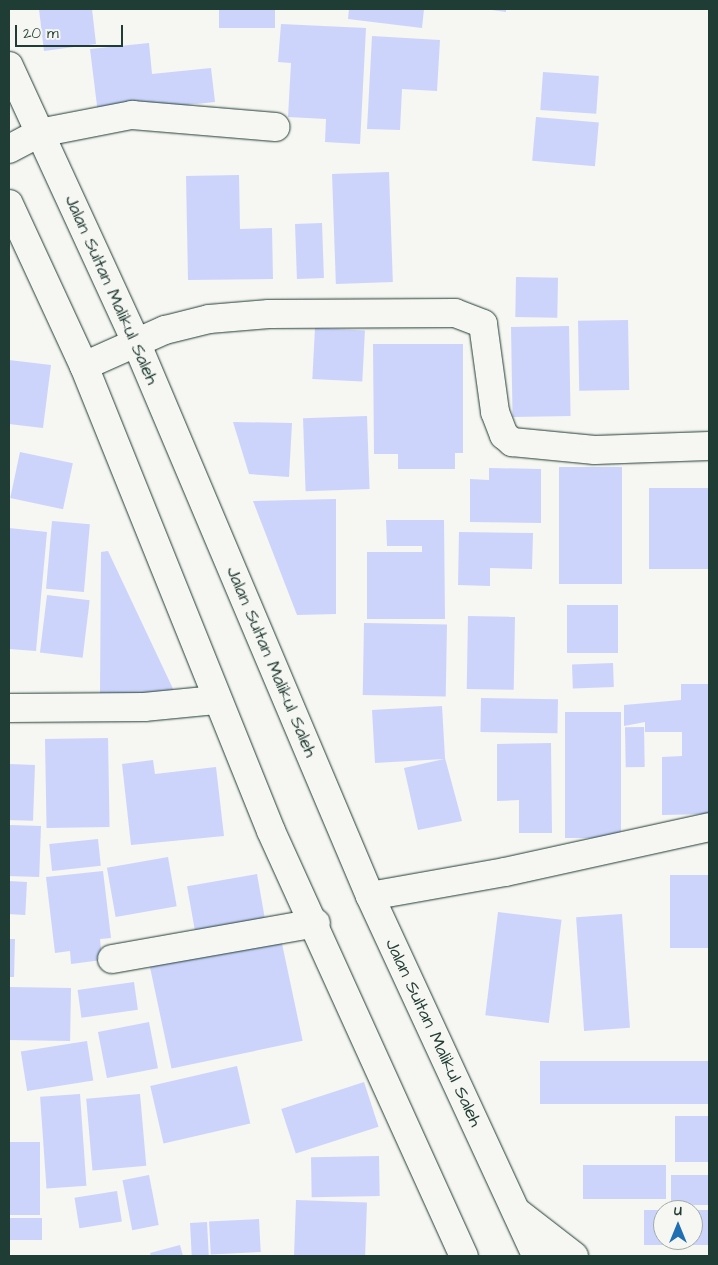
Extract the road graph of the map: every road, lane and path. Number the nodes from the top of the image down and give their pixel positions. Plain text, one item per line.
1 (9, 66) edge
2 (276, 127) dead end
3 (39, 133) junction
4 (9, 149) edge
5 (9, 204) edge
6 (136, 342) junction
7 (84, 366) junction
8 (709, 446) edge
9 (216, 700) junction
10 (9, 708) edge
11 (709, 827) edge
12 (370, 896) junction
13 (316, 923) junction
14 (112, 959) dead end
15 (514, 1209) junction
16 (460, 1253) edge
17 (536, 1256) edge
18 (574, 1256) edge

1 - 3 main road, Jalan Sultan Malikul Saleh
2 - 3 main road
3 - 4 main road
3 - 6 main road, Jalan Sultan Malikul Saleh
5 - 7 main road
6 - 7 main road
6 - 8 main road
6 - 12 main road, Jalan Sultan Malikul Saleh
7 - 9 main road
9 - 10 main road
9 - 13 main road
11 - 12 main road
12 - 15 main road, Jalan Sultan Malikul Saleh
13 - 14 main road
13 - 16 main road
15 - 17 main road, Jalan Sultan Malikul Saleh
15 - 18 main road

